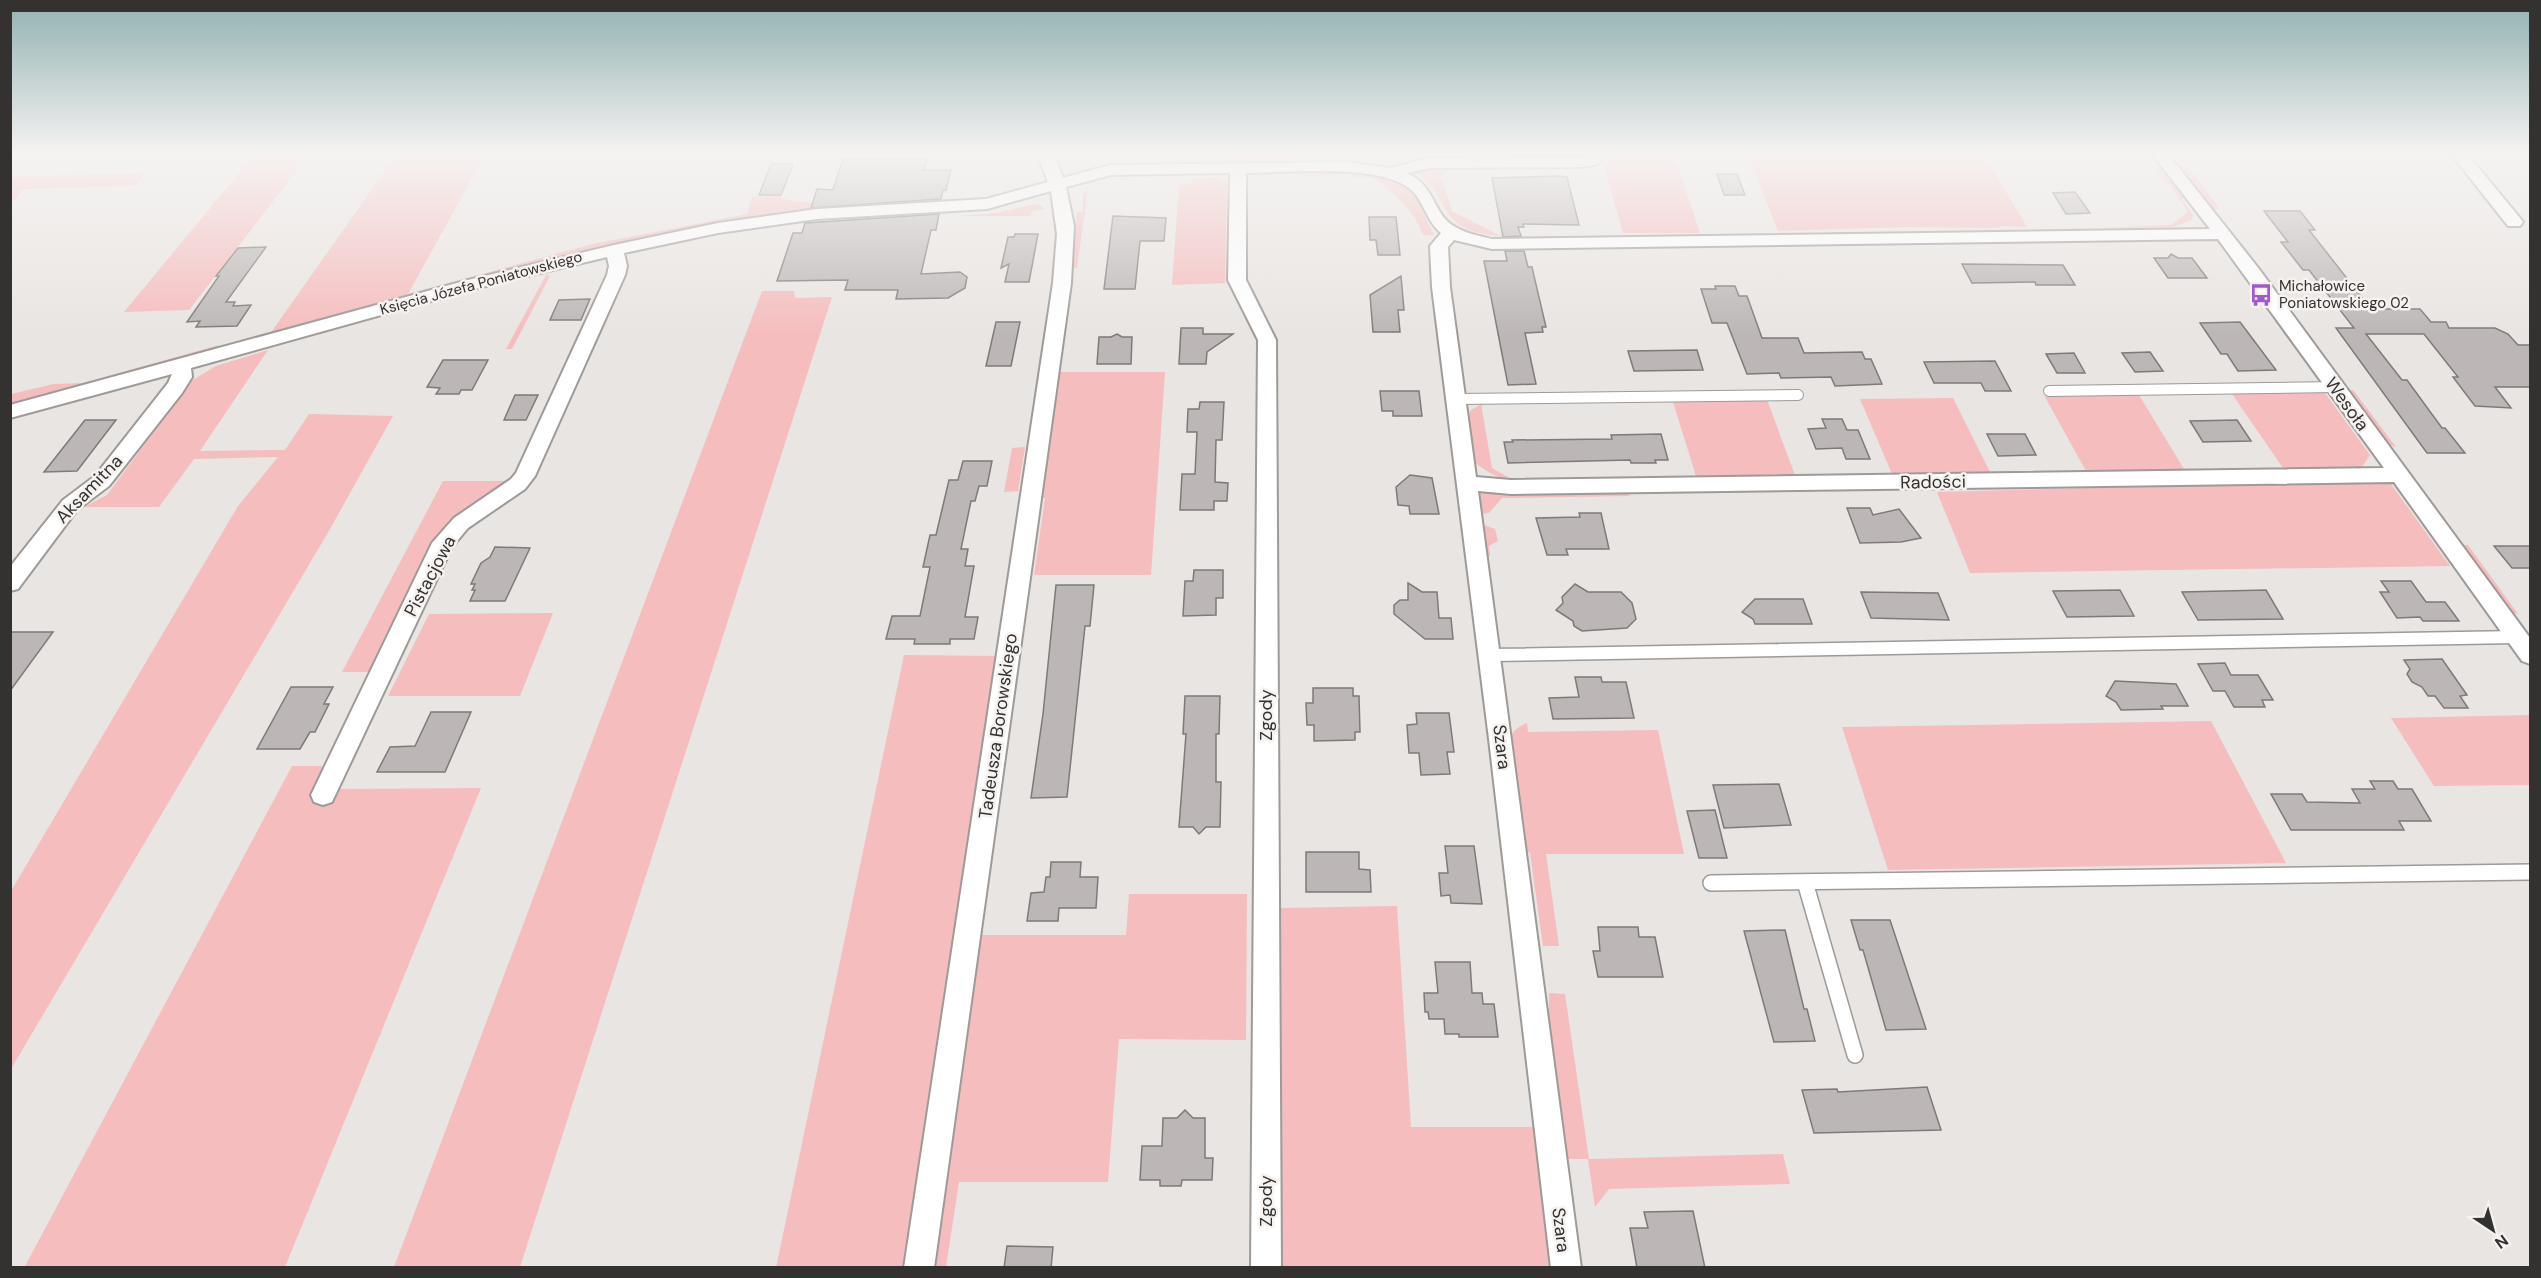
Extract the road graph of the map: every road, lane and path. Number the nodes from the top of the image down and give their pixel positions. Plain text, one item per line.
1 (812, 215) edge
2 (1064, 215) edge
3 (1238, 215) edge
4 (1434, 215) edge
5 (2208, 215) edge
6 (2508, 215) edge
7 (2514, 222) dead end
8 (1451, 233) junction
9 (2223, 234) junction
10 (614, 250) junction
11 (181, 365) junction
12 (2335, 387) junction
13 (2049, 391) dead end
14 (1798, 395) dead end
15 (1457, 399) junction
16 (10, 412) edge
17 (2400, 475) junction
18 (1467, 483) junction
19 (10, 583) edge
20 (2517, 637) junction
21 (1491, 655) junction
22 (2530, 655) edge
23 (323, 795) dead end
24 (2530, 872) edge
25 (1805, 882) junction
26 (1711, 883) dead end
27 (1855, 1055) dead end
28 (919, 1268) edge
29 (1266, 1268) edge
30 (1566, 1268) edge

1 - 10 street, Księcia Józefa Poniatowskiego
2 - 28 street, Tadeusza Borowskiego
3 - 29 street, Zgody
4 - 8 street, Księcia Józefa Poniatowskiego
5 - 9 street, Wesoła
6 - 7 street
8 - 9 street, Księcia Józefa Poniatowskiego
8 - 15 street, Szara
9 - 12 street, Wesoła
10 - 11 street, Księcia Józefa Poniatowskiego
10 - 23 street, Pistacjowa
11 - 16 street, Księcia Józefa Poniatowskiego
11 - 19 street, Aksamitna
12 - 13 lane
12 - 17 street, Wesoła
14 - 15 lane
15 - 18 street, Szara
17 - 18 street, Radości
17 - 20 street, Wesoła
18 - 21 street, Szara
20 - 21 lane
20 - 22 street, Wesoła
21 - 30 street, Szara
24 - 25 lane
25 - 26 lane
25 - 27 lane

